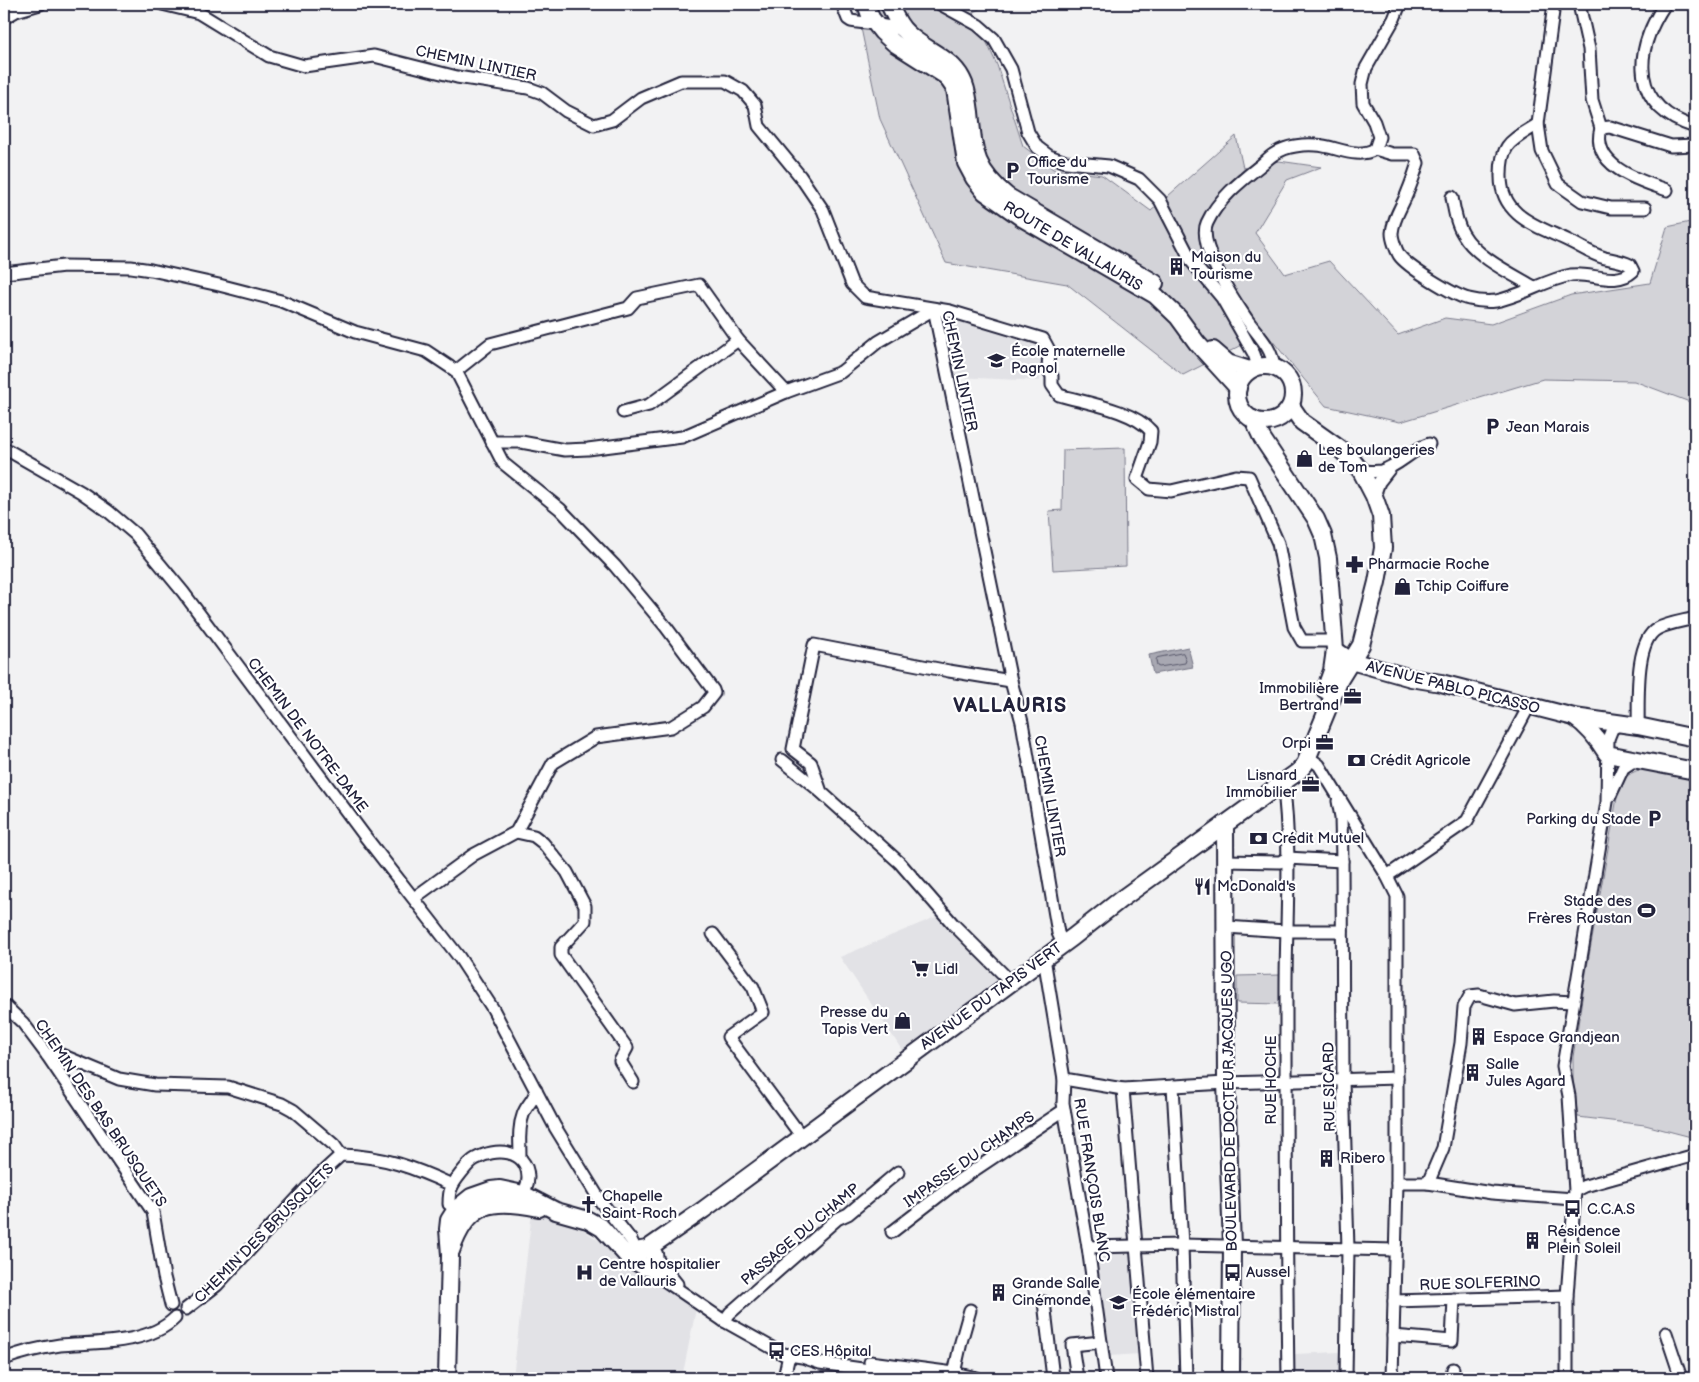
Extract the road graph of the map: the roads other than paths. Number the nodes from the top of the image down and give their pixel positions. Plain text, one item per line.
1 (40, 4) edge
2 (162, 4) edge
3 (842, 4) edge
4 (866, 4) edge
5 (889, 4) edge
6 (940, 4) edge
7 (1400, 4) edge
8 (1554, 4) edge
9 (1579, 4) edge
10 (1665, 4) edge
11 (4, 18) edge
12 (877, 26) junction
13 (905, 32) junction
14 (1538, 124) junction
15 (1695, 127) edge
16 (1601, 128) junction
17 (1695, 144) edge
18 (1375, 149) junction
19 (1666, 190) dead end
20 (1452, 196) dead end
21 (1645, 208) dead end
22 (4, 273) edge
23 (1534, 287) junction
24 (934, 309) junction
25 (738, 340) junction
26 (1261, 368) junction
27 (456, 371) junction
28 (1238, 388) junction
29 (786, 392) junction
30 (1291, 406) junction
31 (623, 412) dead end
32 (1252, 419) junction
33 (492, 442) junction
34 (1429, 444) dead end
35 (4, 448) edge
36 (1390, 468) junction
37 (1361, 472) junction
38 (1374, 496) junction
39 (1695, 618) edge
40 (1335, 646) junction
41 (1351, 662) junction
42 (1010, 681) junction
43 (1529, 706) junction
44 (1574, 717) junction
45 (1621, 724) junction
46 (1638, 726) junction
47 (1695, 738) edge
48 (1607, 754) junction
49 (1308, 757) junction
50 (782, 760) dead end
51 (1635, 760) junction
52 (1695, 771) edge
53 (1284, 782) junction
54 (822, 792) junction
55 (1337, 796) junction
56 (1607, 802) junction
57 (1225, 824) junction
58 (516, 832) junction
59 (1287, 858) junction
60 (1226, 861) junction
61 (1342, 861) junction
62 (1387, 876) junction
63 (414, 898) junction
64 (1226, 927) junction
65 (1286, 931) junction
66 (1342, 931) junction
67 (713, 934) dead end
68 (1063, 944) junction
69 (1044, 958) junction
70 (1011, 982) junction
71 (1572, 1002) junction
72 (4, 1004) edge
73 (47, 1054) junction
74 (1397, 1078) junction
75 (1064, 1079) junction
76 (1343, 1080) junction
77 (1286, 1081) junction
78 (633, 1082) dead end
79 (1226, 1083) junction
80 (1173, 1086) junction
81 (1123, 1089) junction
82 (536, 1090) junction
83 (1064, 1110) junction
84 (520, 1131) junction
85 (802, 1137) junction
86 (506, 1152) junction
87 (341, 1155) junction
88 (1695, 1155) edge
89 (520, 1157) junction
90 (898, 1172) dead end
91 (1428, 1183) junction
92 (1397, 1184) junction
93 (452, 1185) junction
94 (523, 1194) junction
95 (1575, 1195) junction
96 (462, 1209) junction
97 (556, 1211) junction
98 (892, 1232) dead end
99 (1182, 1245) junction
100 (1136, 1246) junction
101 (1232, 1246) junction
102 (1088, 1247) junction
103 (1286, 1248) junction
104 (1348, 1249) junction
105 (1395, 1250) junction
106 (450, 1255) junction
107 (645, 1255) junction
108 (1568, 1296) junction
109 (1454, 1299) junction
110 (1394, 1301) junction
111 (1044, 1302) dead end
112 (171, 1305) junction
113 (186, 1309) junction
114 (970, 1310) dead end
115 (175, 1318) junction
116 (724, 1322) junction
117 (1666, 1333) dead end
118 (1393, 1336) junction
119 (1101, 1342) junction
120 (789, 1355) junction
121 (802, 1357) junction
122 (4, 1359) edge
123 (953, 1376) edge
124 (447, 1378) edge
125 (784, 1378) edge
126 (925, 1378) edge
127 (977, 1378) edge
128 (1053, 1378) edge
129 (1077, 1378) edge
130 (1106, 1378) edge
131 (1147, 1378) edge
132 (1186, 1378) edge
133 (1231, 1378) edge
134 (1288, 1378) edge
135 (1346, 1378) edge
136 (1392, 1378) edge
137 (1568, 1378) edge
138 (1681, 1378) edge

1 - 11 street
2 - 24 street, CHEMIN LINTIER
3 - 12 street
4 - 12 main road, ROUTE DE VALLAURIS
5 - 13 main road, ROUTE DE VALLAURIS
6 - 26 street
7 - 18 street
8 - 14 street
9 - 16 street
10 - 15 street
12 - 13 street
12 - 28 main road, ROUTE DE VALLAURIS
13 - 26 main road, ROUTE DE VALLAURIS
14 - 21 street
14 - 23 street
16 - 17 street
16 - 19 street
18 - 23 street
18 - 26 street
20 - 23 street
22 - 27 street
24 - 29 street
24 - 40 street
24 - 42 street, CHEMIN LINTIER
25 - 27 street
25 - 29 street
25 - 31 street
26 - 28 main road
26 - 30 main road
27 - 33 street
28 - 32 main road
29 - 33 street
30 - 32 main road
30 - 37 main road
32 - 40 main road
33 - 58 street
34 - 36 street
35 - 63 street, CHEMIN DE NOTRE-DAME
36 - 37 street
36 - 38 street
37 - 38 main road
38 - 41 main road
39 - 46 street
40 - 41 main road, AVENUE PABLO PICASSO
40 - 49 main road
41 - 43 main road, AVENUE PABLO PICASSO
41 - 49 main road
42 - 54 street
42 - 68 street, CHEMIN LINTIER
43 - 44 main road, AVENUE PABLO PICASSO
43 - 62 street
44 - 45 main road, AVENUE PABLO PICASSO
44 - 48 main road
45 - 46 main road, AVENUE PABLO PICASSO
45 - 48 street
46 - 47 main road, AVENUE PABLO PICASSO
48 - 51 main road
48 - 56 street
49 - 53 main road, AVENUE DU TAPIS VERT
49 - 55 street
50 - 54 street
51 - 52 main road
51 - 56 street
53 - 57 main road, AVENUE DU TAPIS VERT
53 - 59 street, RUE HOCHE
54 - 70 street
55 - 61 street, RUE SICARD
55 - 62 street
56 - 71 street
57 - 60 main road, BOULEVARD DE DOCTEUR JACQUES UGO
57 - 68 main road, AVENUE DU TAPIS VERT
58 - 63 street
58 - 78 street
59 - 60 street
59 - 61 street
59 - 65 street, RUE HOCHE
60 - 64 main road, BOULEVARD DE DOCTEUR JACQUES UGO
61 - 66 street, RUE SICARD
62 - 74 street
63 - 82 street, CHEMIN DE NOTRE-DAME
64 - 65 street
64 - 79 main road, BOULEVARD DE DOCTEUR JACQUES UGO
65 - 66 street
65 - 77 street, RUE HOCHE
66 - 76 street, RUE SICARD
67 - 85 street
68 - 69 main road, AVENUE DU TAPIS VERT
69 - 70 main road, AVENUE DU TAPIS VERT
69 - 75 street, RUE FRANÇOIS BLANC
70 - 85 main road, AVENUE DU TAPIS VERT
71 - 91 street
71 - 95 street
72 - 73 street, CHEMIN DES BAS BRUSQUETS
73 - 87 street
73 - 112 street, CHEMIN DES BAS BRUSQUETS
74 - 76 street
74 - 92 street
75 - 81 street
75 - 83 street, RUE FRANÇOIS BLANC
76 - 77 street
76 - 104 street, RUE SICARD
77 - 79 street
77 - 103 street, RUE HOCHE
79 - 80 street
79 - 101 main road, BOULEVARD DE DOCTEUR JACQUES UGO
80 - 81 street
80 - 99 street
81 - 100 street
82 - 84 street
82 - 107 street, CHEMIN DE NOTRE-DAME
83 - 98 street, IMPASSE DU CHAMPS
83 - 102 street, RUE FRANÇOIS BLANC
84 - 86 street
84 - 89 street
85 - 107 main road, AVENUE DU TAPIS VERT
86 - 89 street
86 - 93 street
87 - 93 street, CHEMIN DES BRUSQUETS
87 - 113 street, CHEMIN DES BRUSQUETS
88 - 95 street
89 - 94 street
90 - 116 street, PASSAGE DU CHAMP
91 - 92 street
91 - 95 street
92 - 105 street
93 - 96 street
94 - 96 main road
94 - 97 main road
95 - 108 street
96 - 97 main road
96 - 106 main road
96 - 106 main road
97 - 107 main road
99 - 100 street
99 - 101 street
99 - 132 street
100 - 102 street
100 - 131 street
101 - 103 street
101 - 133 main road, BOULEVARD DE DOCTEUR JACQUES UGO
102 - 119 street, RUE FRANÇOIS BLANC
103 - 104 street
103 - 134 street, RUE HOCHE
104 - 105 street
104 - 135 street, RUE SICARD
105 - 110 street
106 - 124 main road
107 - 116 street
108 - 109 street, RUE SOLFERINO
108 - 137 street
109 - 110 street, RUE SOLFERINO
109 - 118 street
110 - 118 street
111 - 128 street
112 - 113 street
112 - 115 street
113 - 115 street
114 - 123 street
115 - 122 street
116 - 120 street
117 - 138 street
118 - 136 street
119 - 129 street
119 - 130 street, RUE FRANÇOIS BLANC
120 - 121 street
120 - 125 street
121 - 123 street
121 - 126 street
123 - 127 street

